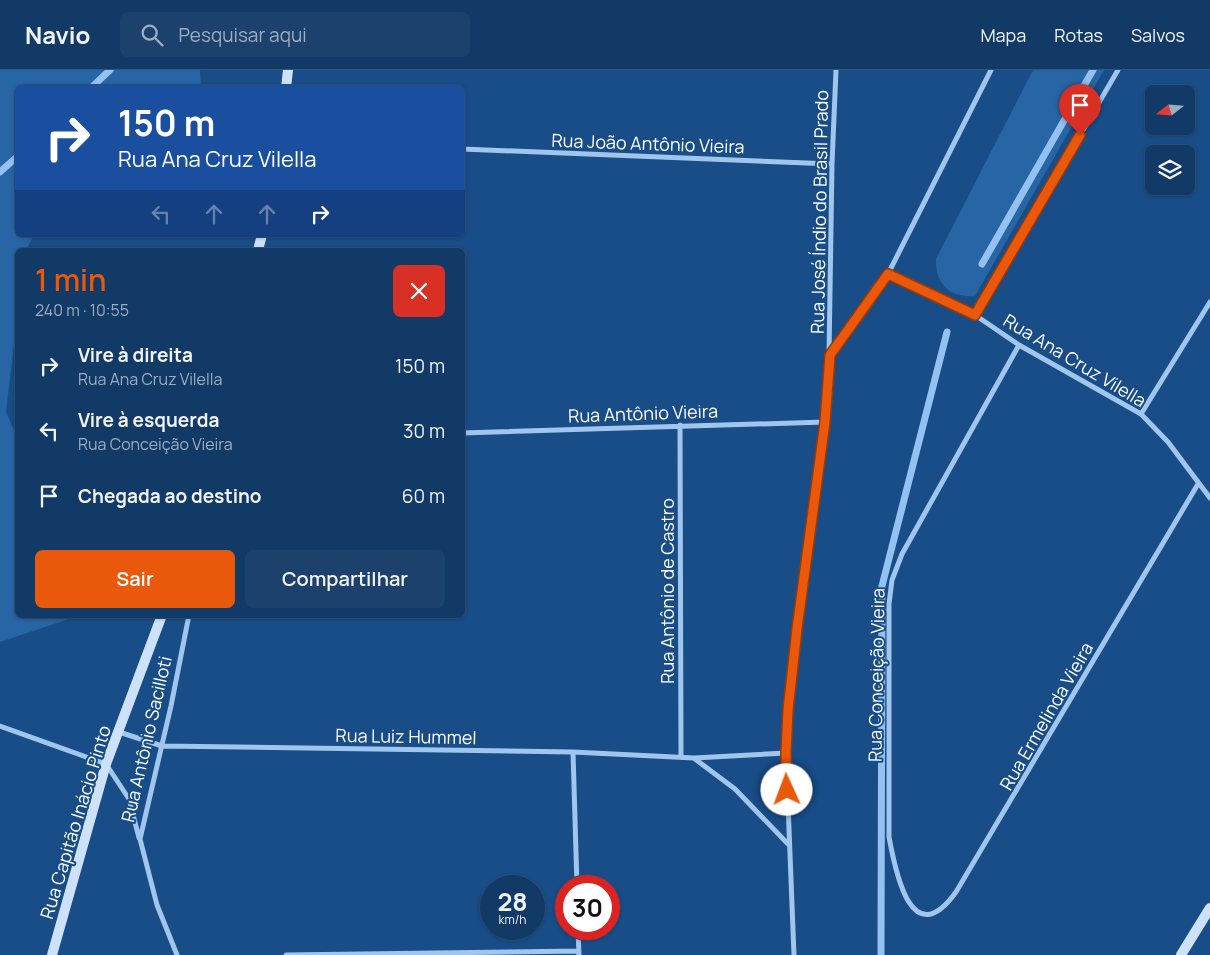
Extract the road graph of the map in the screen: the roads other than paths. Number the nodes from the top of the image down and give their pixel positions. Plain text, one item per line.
1 (288, 70) edge
2 (836, 70) edge
3 (991, 70) edge
4 (1118, 70) edge
5 (286, 85) edge
6 (465, 149) edge
7 (832, 164) junction
8 (888, 274) junction
9 (1210, 302) edge
10 (975, 315) junction
11 (1020, 345) junction
12 (830, 355) junction
13 (1141, 414) junction
14 (825, 422) junction
15 (680, 425) junction
16 (465, 433) edge
17 (1198, 484) junction
18 (1210, 498) edge
19 (161, 618) edge
20 (188, 618) edge
21 (0, 726) edge
22 (119, 732) junction
23 (162, 746) junction
24 (573, 752) junction
25 (786, 753) junction
26 (681, 756) junction
27 (694, 758) junction
28 (106, 764) junction
29 (140, 839) junction
30 (789, 845) junction
31 (577, 875) edge
32 (903, 887) joint
33 (1210, 908) edge
34 (578, 940) edge
35 (579, 953) edge
36 (52, 955) edge
37 (176, 955) edge
38 (286, 955) edge
39 (794, 955) edge
40 (1181, 955) edge

1 - 5 street
2 - 7 street, Rua José Índio do Brasil Prado
3 - 8 street
4 - 10 street
6 - 7 street, Rua João Antônio Vieira
7 - 12 street, Rua José Índio do Brasil Prado
8 - 10 street, Rua Ana Cruz Vilella
8 - 12 street
9 - 13 street
10 - 11 street, Rua Ana Cruz Vilella
11 - 13 street, Rua Ana Cruz Vilella
11 - 32 street, Rua Conceição Vieira
12 - 14 street, Rua José Índio do Brasil Prado
13 - 17 street, Rua Ana Cruz Vilella
14 - 15 street, Rua Antônio Vieira
14 - 25 street, Rua José Índio do Brasil Prado
15 - 16 street, Rua Antônio Vieira
15 - 26 street, Rua Antônio de Castro
17 - 18 street, Rua Ana Cruz Vilella
17 - 32 street, Rua Ermelinda Vieira
19 - 22 street, Rua Capitão Inácio Pinto
20 - 23 street, Rua Antônio Sacilloti
21 - 28 street
22 - 23 street, Rua Luiz Hummel
22 - 28 street, Rua Capitão Inácio Pinto
23 - 24 street, Rua Luiz Hummel
23 - 29 street, Rua Antônio Sacilloti
24 - 26 street, Rua Luiz Hummel
24 - 31 street
25 - 27 street, Rua Luiz Hummel
25 - 30 street, Rua José Índio do Brasil Prado
26 - 27 street, Rua Luiz Hummel
27 - 30 street, Rua Luiz Hummel
28 - 29 street
28 - 36 street, Rua Capitão Inácio Pinto
29 - 37 street, Rua Antônio Sacilloti
30 - 39 street, Rua José Índio do Brasil Prado
33 - 40 street
34 - 35 street
35 - 38 street

